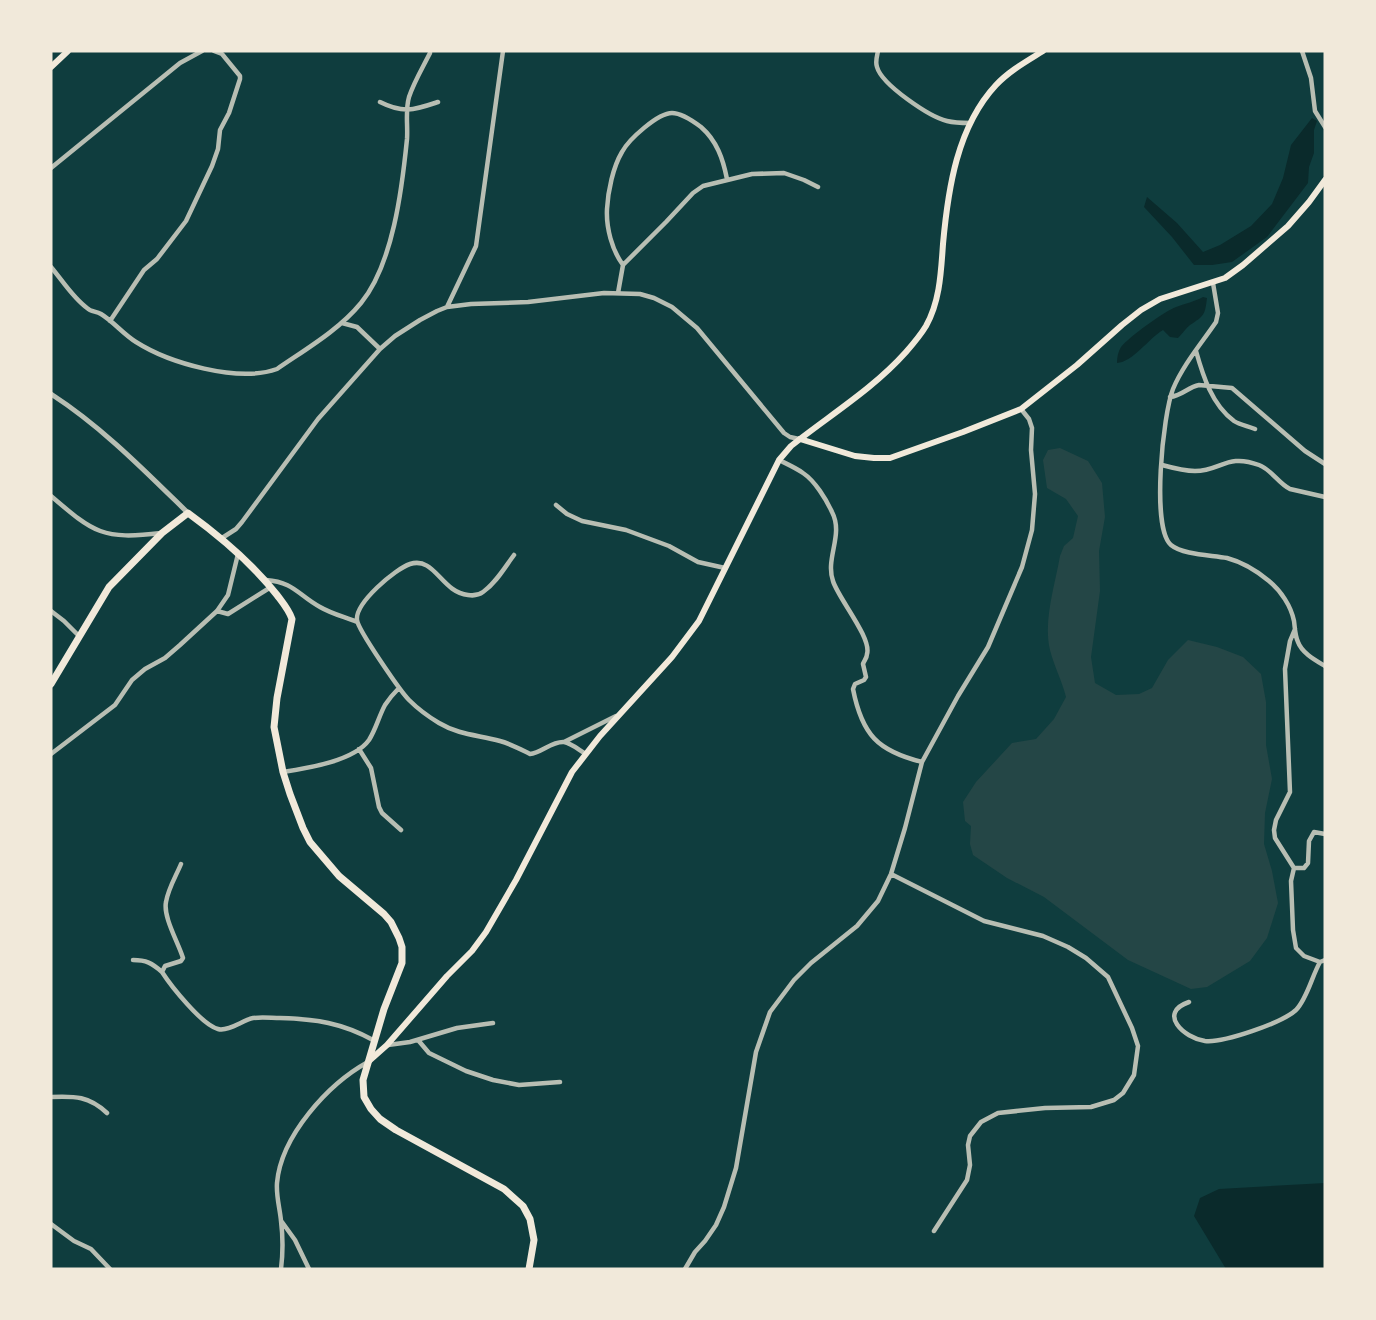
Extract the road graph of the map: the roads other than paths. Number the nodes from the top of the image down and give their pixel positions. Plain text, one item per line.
1 (68, 51) edge
2 (202, 51) edge
3 (215, 51) edge
4 (503, 51) edge
5 (878, 51) edge
6 (1043, 51) edge
7 (1301, 51) edge
8 (430, 53) dead end
9 (51, 67) edge
10 (380, 102) dead end
11 (438, 102) dead end
12 (407, 111) junction
13 (971, 123) junction
14 (1325, 127) edge
15 (51, 169) edge
16 (727, 179) junction
17 (1325, 180) edge
18 (818, 187) dead end
19 (623, 265) junction
20 (51, 267) edge
21 (1213, 283) junction
22 (618, 293) junction
23 (446, 307) junction
24 (351, 313) junction
25 (110, 321) junction
26 (342, 323) junction
27 (357, 327) junction
28 (380, 349) junction
29 (1196, 351) junction
30 (1207, 385) junction
31 (51, 394) edge
32 (1170, 397) junction
33 (1021, 409) junction
34 (1255, 429) dead end
35 (800, 439) junction
36 (779, 460) junction
37 (1325, 464) edge
38 (1162, 465) junction
39 (51, 496) edge
40 (1325, 497) edge
41 (556, 505) dead end
42 (188, 513) junction
43 (162, 533) junction
44 (222, 538) junction
45 (239, 554) junction
46 (514, 555) dead end
47 (726, 568) junction
48 (268, 584) junction
49 (51, 611) edge
50 (217, 611) junction
51 (357, 622) junction
52 (1294, 629) junction
53 (79, 636) junction
54 (1325, 666) edge
55 (51, 684) edge
56 (399, 688) junction
57 (620, 714) junction
58 (564, 742) junction
59 (359, 749) junction
60 (51, 754) edge
61 (586, 754) junction
62 (922, 762) junction
63 (284, 772) junction
64 (401, 830) dead end
65 (1325, 834) edge
66 (181, 864) dead end
67 (1294, 868) junction
68 (891, 874) junction
69 (133, 960) dead end
70 (1323, 961) edge
71 (162, 972) junction
72 (1189, 1002) dead end
73 (493, 1023) dead end
74 (418, 1040) junction
75 (373, 1041) junction
76 (387, 1045) junction
77 (368, 1062) junction
78 (560, 1082) dead end
79 (51, 1097) edge
80 (107, 1113) dead end
81 (281, 1221) junction
82 (51, 1223) edge
83 (934, 1231) dead end
84 (110, 1269) edge
85 (281, 1269) edge
86 (309, 1269) edge
87 (529, 1269) edge
88 (685, 1269) edge

1 - 9 main road
2 - 15 street
3 - 25 street
4 - 23 street
5 - 13 street
6 - 13 main road
7 - 14 street
8 - 12 street
10 - 12 street
11 - 12 street
12 - 24 street
13 - 35 main road
16 - 18 street
16 - 19 street
16 - 19 street
17 - 21 main road
19 - 22 street
20 - 25 street
21 - 29 street
21 - 33 main road
22 - 23 street
22 - 35 street
23 - 28 street
24 - 26 street
24 - 27 street
25 - 26 street
26 - 27 street
27 - 28 street
28 - 44 street
29 - 30 street
29 - 32 street
30 - 32 street
30 - 34 street
30 - 37 street
31 - 42 street
32 - 38 street
33 - 35 main road
33 - 62 street
35 - 36 main road
36 - 47 main road
36 - 62 street
38 - 40 street
38 - 52 street
39 - 43 street
41 - 47 street
42 - 43 highway
42 - 44 highway
43 - 53 highway
44 - 45 highway
45 - 48 highway
45 - 50 street
46 - 51 street
47 - 57 main road
48 - 50 street
48 - 51 street
48 - 63 highway
49 - 53 street
50 - 60 street
51 - 56 street
52 - 54 street
52 - 67 street
53 - 55 highway
56 - 58 street
56 - 59 street
57 - 58 street
57 - 61 main road
58 - 61 street
59 - 63 street
59 - 64 street
61 - 76 main road
62 - 68 street
63 - 75 highway
65 - 67 street
66 - 71 street
67 - 70 street
68 - 83 street
68 - 88 street
69 - 71 street
70 - 72 street
71 - 75 street
73 - 74 street
74 - 76 street
74 - 78 street
75 - 77 highway
76 - 77 main road
77 - 81 street
77 - 87 highway
79 - 80 street
81 - 85 street
81 - 86 street
82 - 84 street

